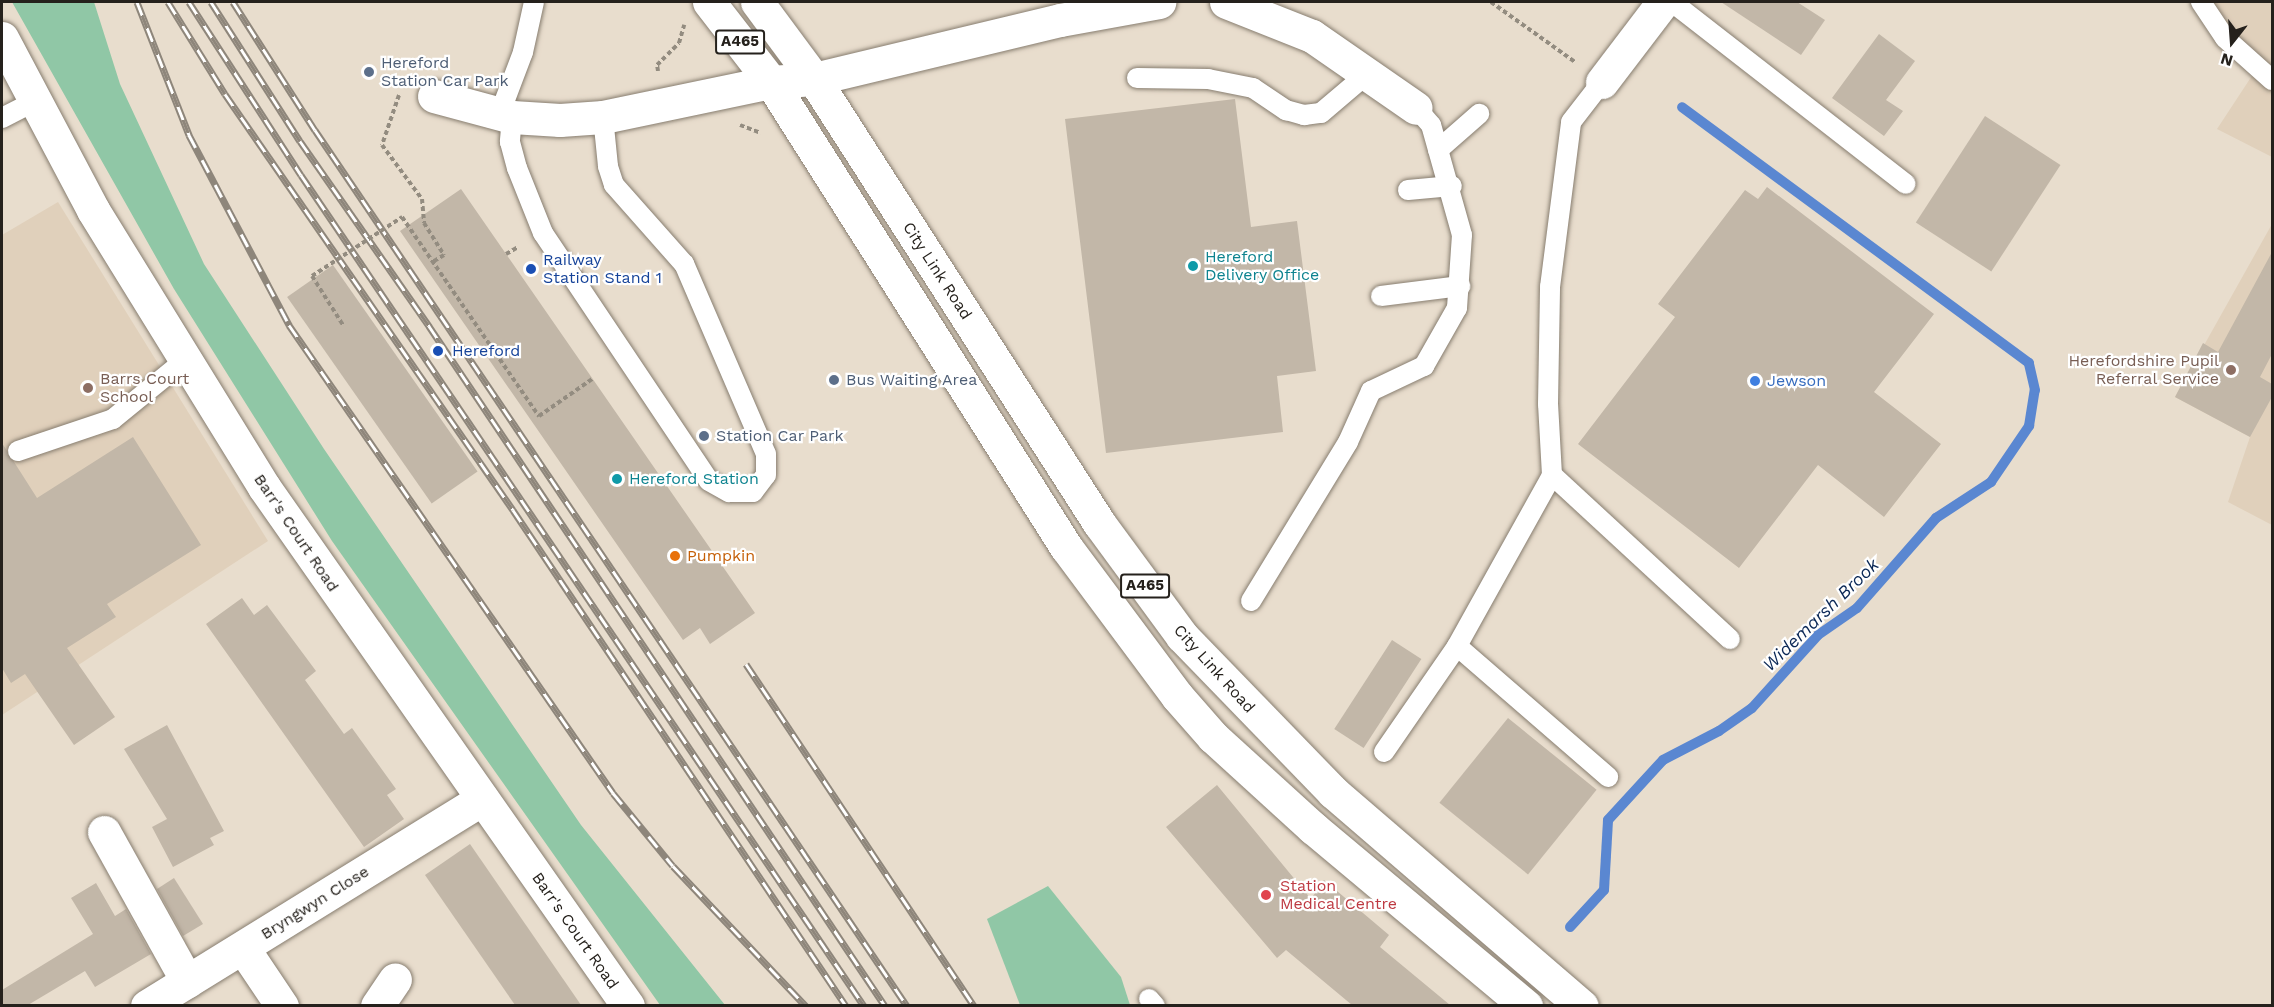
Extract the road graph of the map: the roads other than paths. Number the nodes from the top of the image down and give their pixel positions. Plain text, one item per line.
1 (534, 2) edge
2 (709, 2) edge
3 (757, 2) edge
4 (1159, 2) edge
5 (1226, 2) edge
6 (1663, 2) edge
7 (1672, 2) edge
8 (2201, 2) edge
9 (1068, 10) edge
10 (2, 38) edge
11 (1367, 74) junction
12 (1137, 78) dead end
13 (814, 79) junction
14 (2272, 80) edge
15 (771, 82) junction
16 (1602, 82) joint
17 (434, 96) dead end
18 (35, 101) junction
19 (1416, 108) joint
20 (1479, 114) dead end
21 (506, 115) junction
22 (2, 117) edge
23 (603, 117) junction
24 (1438, 150) junction
25 (1906, 184) dead end
26 (1452, 186) junction
27 (1408, 190) dead end
28 (1460, 286) junction
29 (1382, 296) dead end
30 (184, 361) junction
31 (18, 451) dead end
32 (1552, 475) junction
33 (1251, 601) dead end
34 (1730, 639) dead end
35 (1457, 646) junction
36 (1384, 752) dead end
37 (1608, 777) dead end
38 (482, 799) junction
39 (104, 832) dead end
40 (243, 948) junction
41 (187, 981) junction
42 (147, 1005) edge
43 (282, 1005) edge
44 (628, 1005) edge
45 (1526, 1005) edge
46 (1582, 1005) edge

1 - 21 lane
2 - 15 main road, A465
3 - 13 main road, A465
4 - 9 main road
5 - 11 main road
6 - 16 main road
7 - 25 lane
8 - 14 lane
9 - 13 main road
10 - 18 main road, Barr's Court Road
11 - 12 lane
11 - 19 main road
13 - 15 main road
13 - 46 main road, City Link Road / A465
15 - 23 main road
15 - 45 main road, A465
16 - 32 lane
17 - 21 main road
18 - 22 lane
18 - 30 main road, Barr's Court Road
19 - 24 lane
20 - 24 lane
21 - 23 main road
21 - 23 lane
24 - 26 lane
26 - 27 lane
26 - 28 lane
28 - 29 lane
28 - 33 lane
30 - 31 lane
30 - 38 main road, Barr's Court Road
32 - 34 lane
32 - 35 lane
35 - 36 lane
35 - 37 lane
38 - 40 main road, Bryngwyn Close
38 - 44 main road, Barr's Court Road
39 - 41 main road
40 - 41 main road, Bryngwyn Close
40 - 43 main road
41 - 42 main road, Bryngwyn Close

